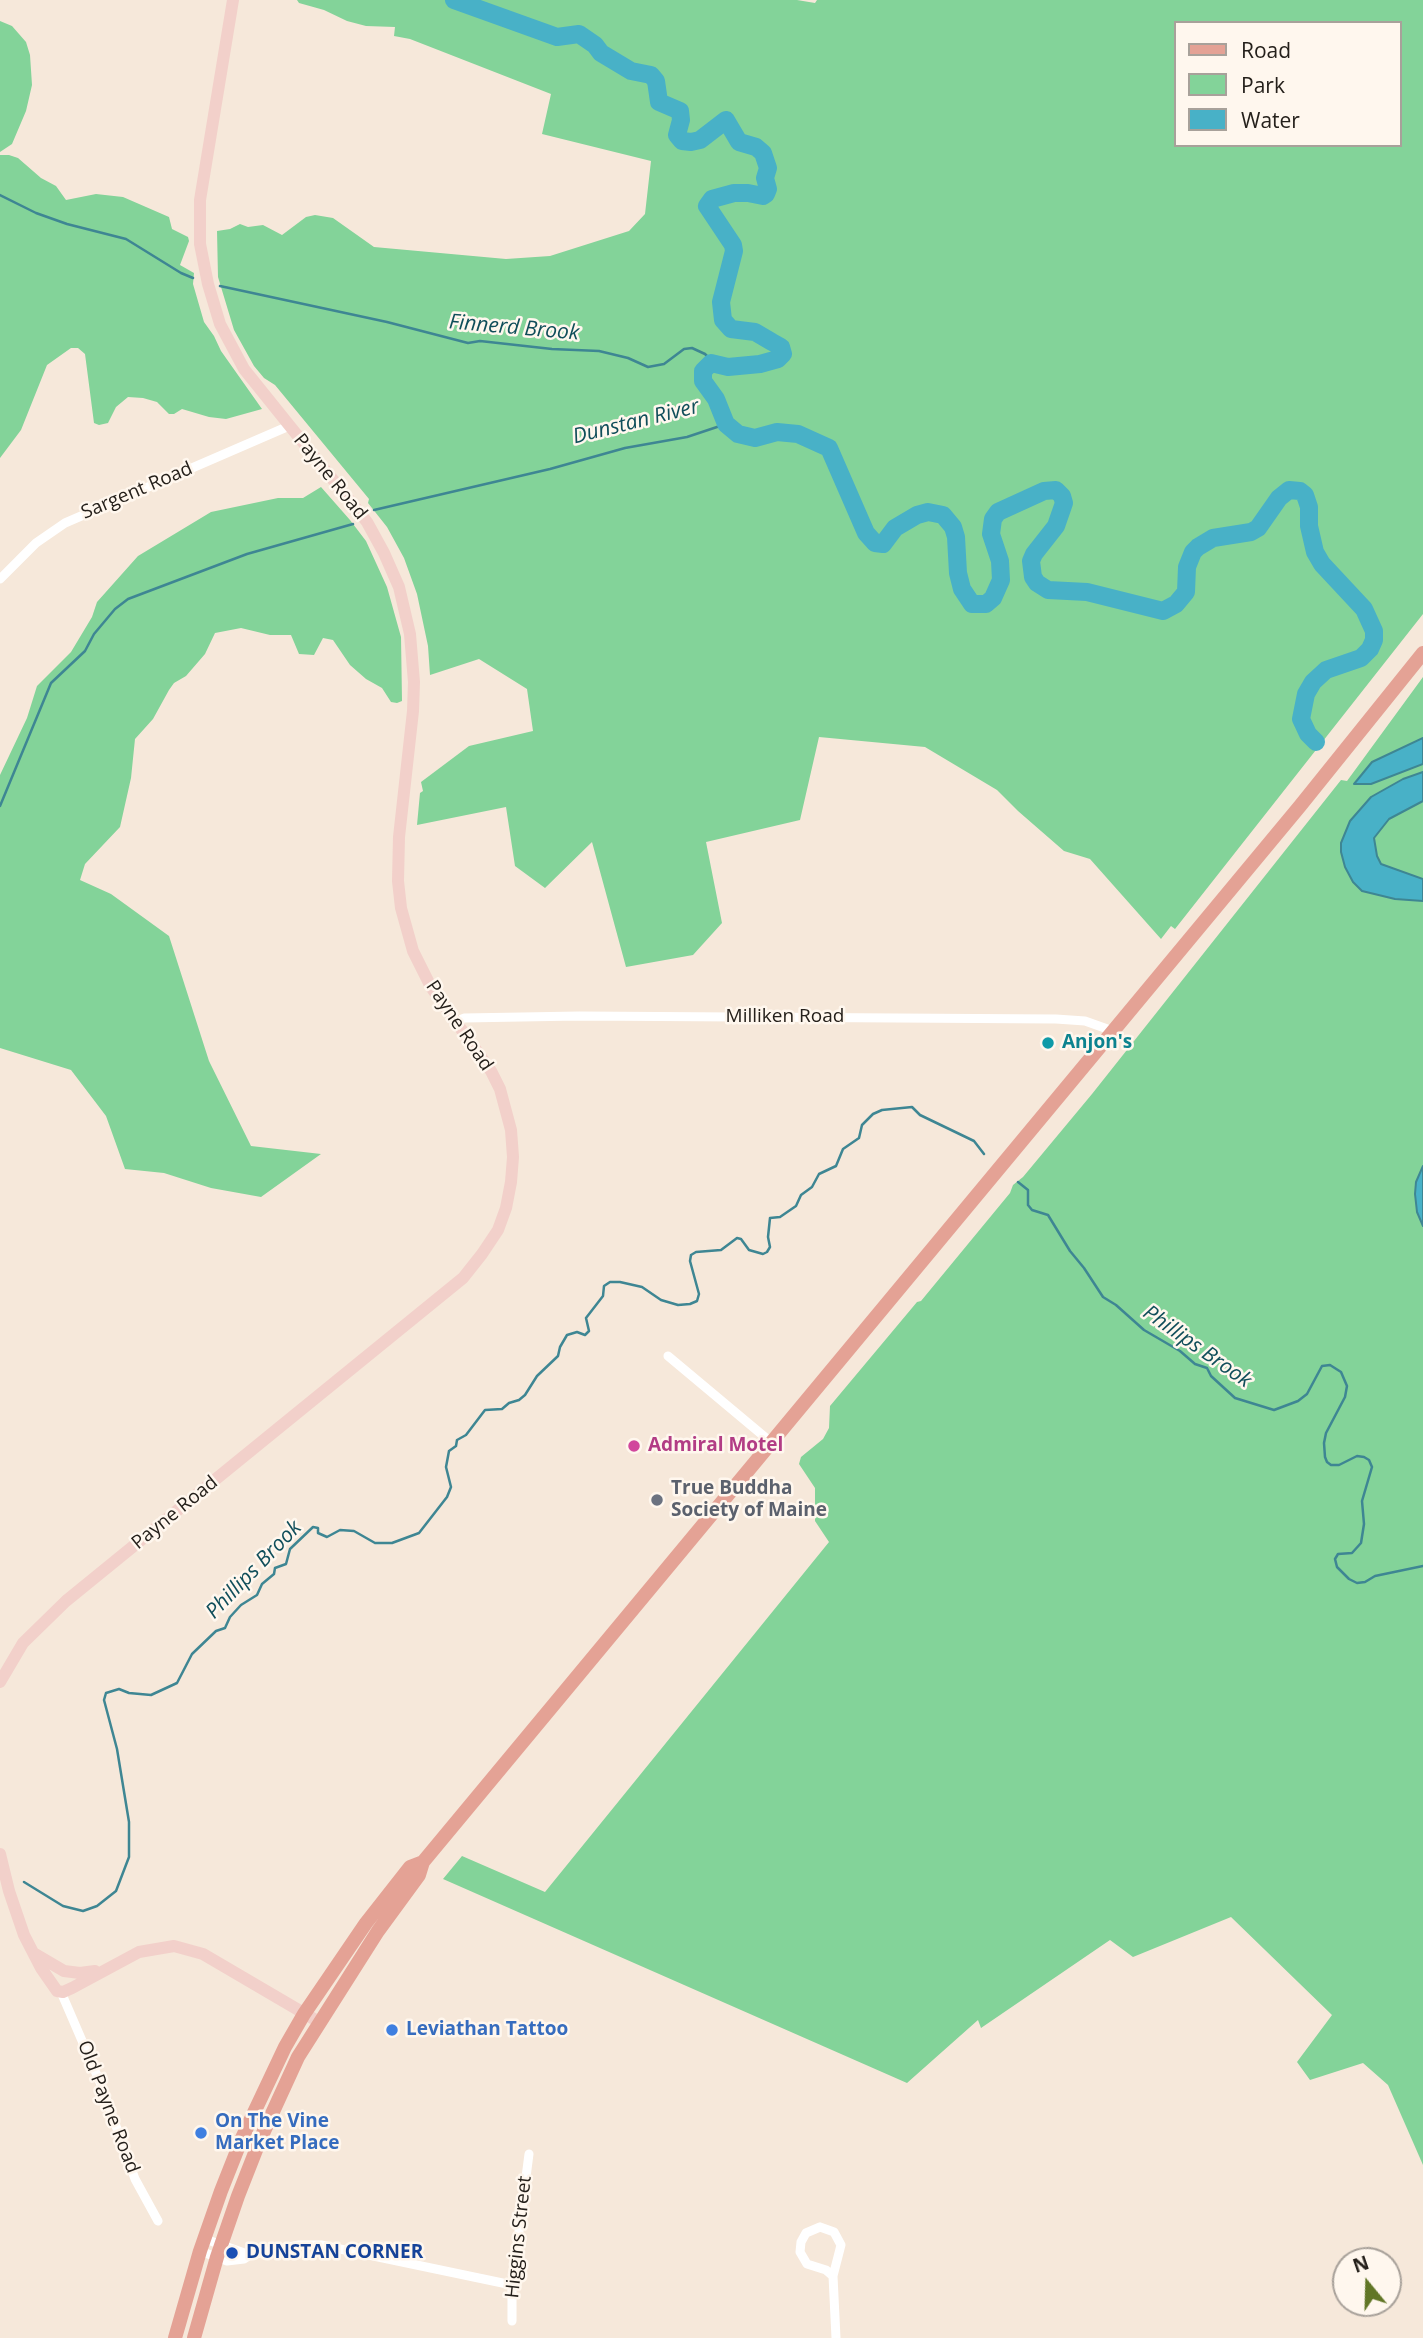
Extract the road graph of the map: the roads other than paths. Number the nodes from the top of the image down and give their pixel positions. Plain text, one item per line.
1 (233, 0) edge
2 (289, 426) junction
3 (0, 579) edge
4 (1423, 653) edge
5 (455, 1022) junction
6 (1113, 1031) junction
7 (668, 1356) dead end
8 (772, 1443) junction
9 (0, 1682) edge
10 (0, 1854) edge
11 (423, 1862) junction
12 (31, 1950) junction
13 (103, 1969) junction
14 (61, 1992) junction
15 (304, 2014) junction
16 (319, 2022) junction
17 (529, 2154) dead end
18 (158, 2221) dead end
19 (203, 2245) junction
20 (219, 2251) junction
21 (834, 2276) junction
22 (512, 2285) junction
23 (512, 2321) dead end
24 (175, 2338) edge
25 (194, 2338) edge
26 (836, 2338) edge

1 - 2 main road, Payne Road
2 - 3 street, Sargent Road
2 - 5 main road, Payne Road
4 - 6 main road
5 - 6 street, Milliken Road
5 - 9 main road, Payne Road
6 - 8 main road
7 - 8 street
8 - 11 main road
10 - 12 main road
11 - 15 main road
11 - 16 main road
12 - 13 main road
12 - 14 main road
13 - 14 main road
13 - 15 main road
14 - 18 street, Old Payne Road
15 - 16 main road
15 - 19 main road
16 - 20 main road
17 - 22 street, Higgins Street
19 - 20 street
19 - 24 main road
20 - 22 street
20 - 25 main road
21 - 21 street
21 - 26 street
22 - 23 street, Higgins Street

